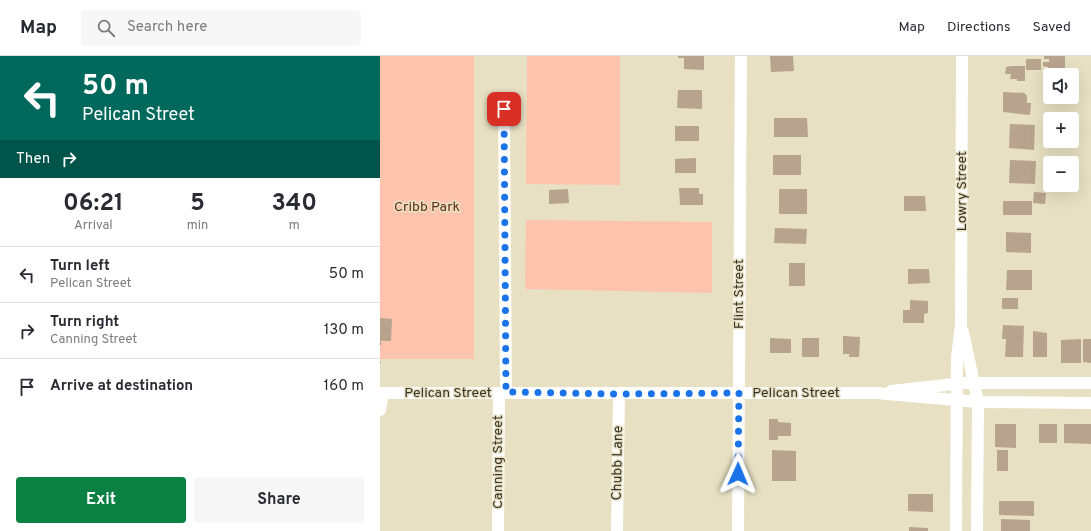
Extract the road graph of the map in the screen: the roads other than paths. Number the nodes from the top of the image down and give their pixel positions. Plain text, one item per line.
1 (741, 56) edge
2 (962, 56) edge
3 (504, 109) dead end
4 (961, 325) junction
5 (1015, 382) junction
6 (975, 383) junction
7 (1091, 383) edge
8 (957, 384) junction
9 (381, 393) edge
10 (503, 393) junction
11 (739, 393) junction
12 (876, 393) junction
13 (619, 394) junction
14 (957, 401) junction
15 (978, 402) junction
16 (1015, 402) junction
17 (1091, 403) edge
18 (380, 410) edge
19 (498, 531) edge
20 (617, 531) edge
21 (738, 531) edge
22 (956, 531) edge
23 (977, 531) edge

1 - 11 street, Flint Street
2 - 4 street, Lowry Street
3 - 10 street, Canning Street
4 - 6 street, Lowry Street
4 - 8 street, Lowry Street
5 - 6 street, Pelican Street
5 - 7 street, Pelican Street
5 - 16 street
6 - 8 street, Pelican Street
6 - 15 street, Lowry Street
8 - 12 street, Pelican Street
8 - 14 street, Lowry Street
9 - 10 street, Pelican Street
9 - 18 street
10 - 13 street, Pelican Street
10 - 19 street, Canning Street
11 - 12 street, Pelican Street
11 - 13 street, Pelican Street
11 - 21 street, Flint Street
12 - 14 street, Pelican Street
13 - 20 street, Chubb Lane
14 - 15 street, Pelican Street
14 - 22 street, Lowry Street
15 - 16 street, Pelican Street
15 - 23 street, Lowry Street
16 - 17 street, Pelican Street

